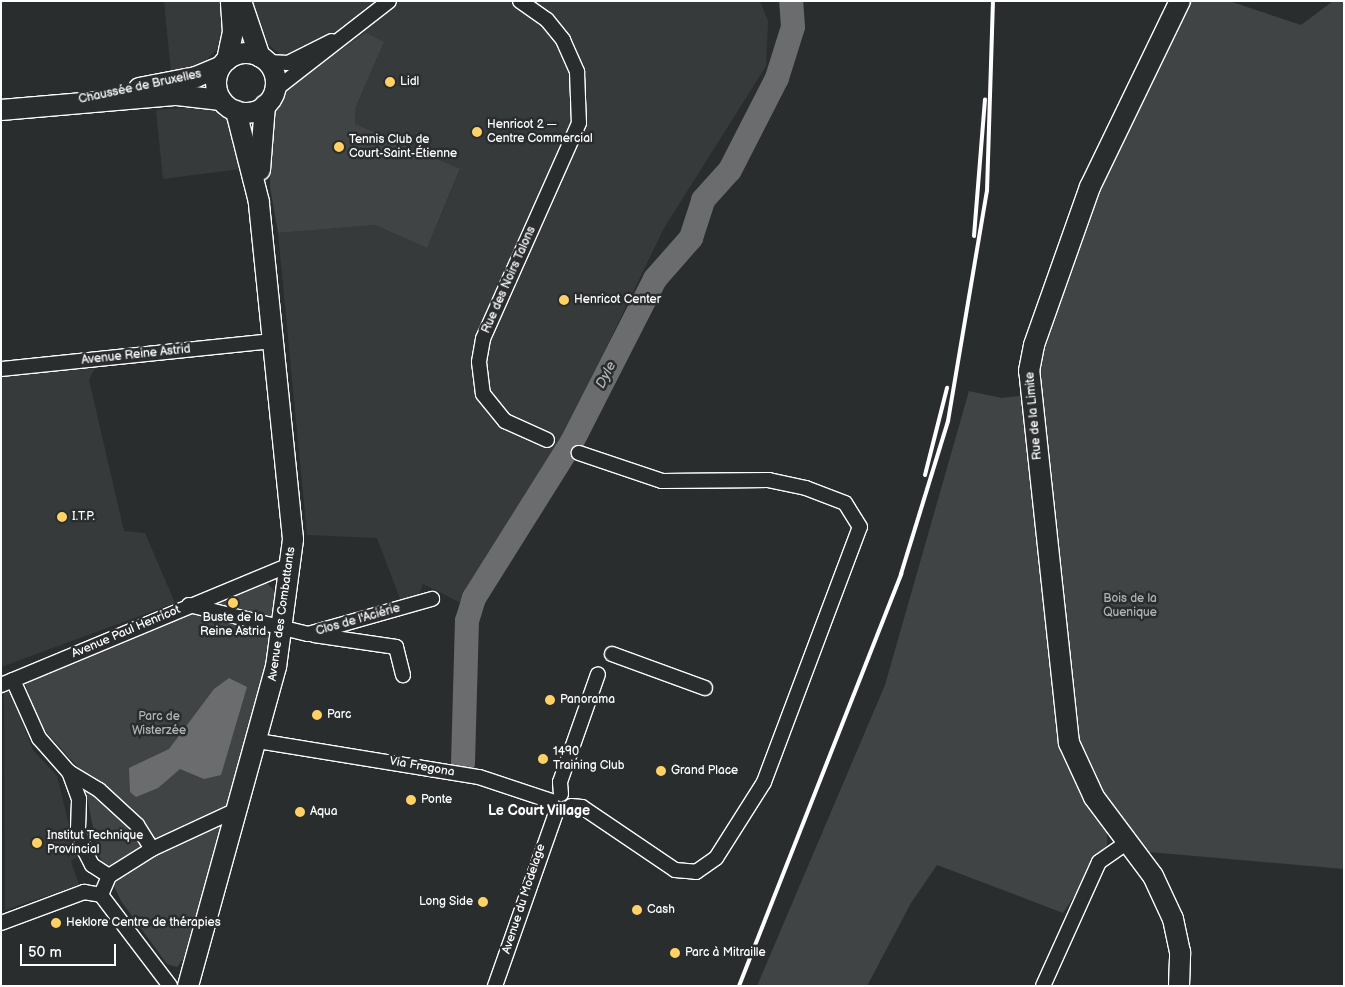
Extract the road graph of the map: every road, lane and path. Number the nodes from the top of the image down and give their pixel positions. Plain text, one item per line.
1 (231, 1) edge
2 (241, 1) edge
3 (389, 1) edge
4 (520, 1) edge
5 (1180, 1) edge
6 (355, 29) junction
7 (264, 59) junction
8 (223, 64) junction
9 (176, 88) junction
10 (271, 97) junction
11 (228, 106) junction
12 (1, 110) edge
13 (258, 202) junction
14 (271, 341) junction
15 (1, 369) edge
16 (547, 440) dead end
17 (579, 454) dead end
18 (290, 564) junction
19 (432, 599) dead end
20 (189, 605) junction
21 (282, 631) junction
22 (308, 634) junction
23 (612, 654) dead end
24 (598, 674) dead end
25 (403, 675) dead end
26 (7, 682) edge
27 (705, 688) dead end
28 (259, 736) junction
29 (70, 772) junction
30 (556, 803) junction
31 (238, 809) junction
32 (1125, 844) junction
33 (152, 849) junction
34 (109, 876) junction
35 (101, 895) junction
36 (2, 923) edge
37 (170, 986) edge
38 (188, 986) edge
39 (495, 986) edge
40 (1043, 986) edge
41 (1179, 986) edge

1 - 8 main road
2 - 7 main road
3 - 6 street
4 - 16 street, Rue des Noirs Talons
5 - 32 main road, Rue de la Limite
6 - 7 street
6 - 10 street
7 - 8 main road
7 - 10 main road
8 - 9 main road, Chaussée de Bruxelles
8 - 11 main road
9 - 11 main road, Chaussée de Bruxelles
9 - 12 main road, Chaussée de Bruxelles
10 - 11 main road
10 - 13 main road, Avenue des Combattants
11 - 13 main road, Avenue des Combattants
13 - 14 main road, Avenue des Combattants
14 - 15 street, Avenue Reine Astrid
14 - 18 main road, Avenue des Combattants
17 - 30 street
18 - 20 street
18 - 21 main road, Avenue des Combattants
19 - 22 street, Clos de l'Aciérie
20 - 21 street, Avenue Paul Henricot
20 - 26 street, Avenue Paul Henricot
21 - 22 street, Clos de l'Aciérie
21 - 28 main road, Avenue des Combattants
22 - 25 street
23 - 27 street
24 - 30 street
26 - 29 street
28 - 30 street, Via Fregona
28 - 31 main road, Avenue des Combattants
29 - 33 street
29 - 34 street
30 - 39 street, Avenue du Modelage
31 - 33 street
31 - 38 main road, Avenue des Combattants
32 - 40 street
32 - 41 main road, Rue de la Limite
33 - 34 street
34 - 35 street
35 - 36 street
35 - 37 street

